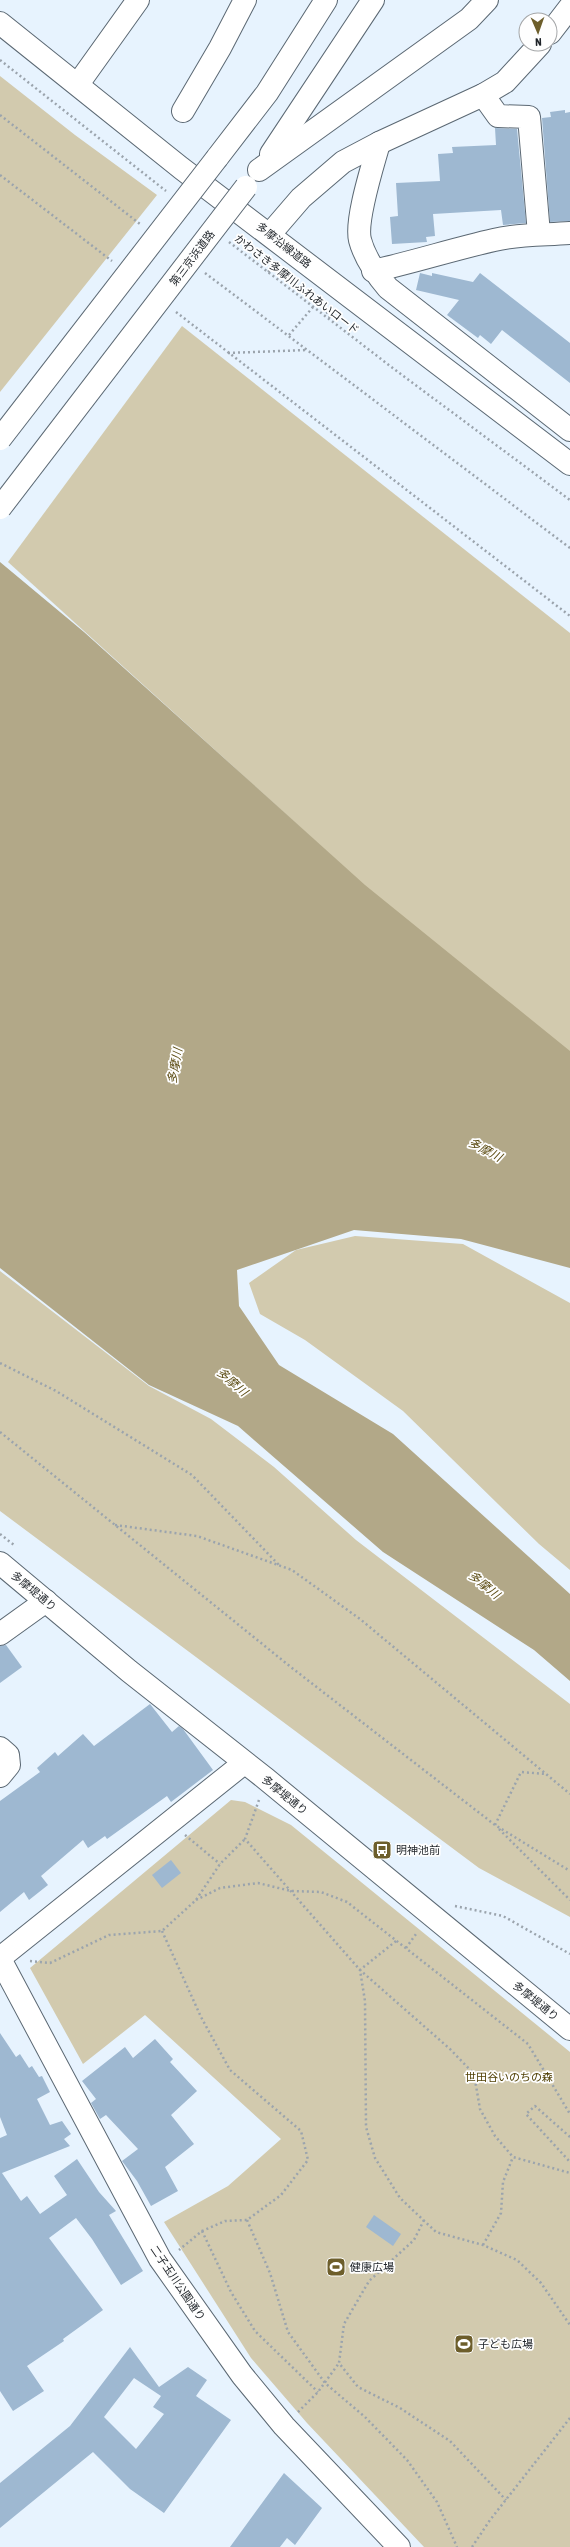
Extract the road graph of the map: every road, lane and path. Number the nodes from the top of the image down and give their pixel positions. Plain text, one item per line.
1 (138, 0) edge
2 (245, 0) edge
3 (326, 0) edge
4 (373, 0) edge
5 (487, 0) edge
6 (570, 7) edge
7 (0, 23) edge
8 (558, 23) edge
9 (533, 52) edge
10 (0, 60) edge
11 (78, 84) junction
12 (483, 95) junction
13 (183, 110) dead end
14 (0, 115) edge
15 (379, 143) junction
16 (0, 175) edge
17 (253, 178) junction
18 (172, 196) dead end
19 (142, 226) dead end
20 (570, 233) edge
21 (270, 234) junction
22 (539, 234) junction
23 (227, 240) dead end
24 (114, 262) dead end
25 (199, 269) dead end
26 (373, 271) junction
27 (313, 307) junction
28 (174, 310) dead end
29 (288, 336) junction
30 (308, 350) junction
31 (228, 353) junction
32 (570, 430) edge
33 (0, 439) edge
34 (570, 464) edge
35 (570, 500) edge
36 (0, 508) edge
37 (570, 548) edge
38 (570, 616) edge
39 (0, 1363) edge
40 (0, 1432) edge
41 (115, 1525) junction
42 (0, 1563) edge
43 (279, 1566) junction
44 (46, 1601) junction
45 (0, 1634) edge
46 (0, 1748) edge
47 (244, 1763) junction
48 (547, 1774) junction
49 (0, 1776) edge
50 (266, 1779) junction
51 (570, 1794) edge
52 (171, 1824) junction
53 (495, 1825) junction
54 (245, 1839) junction
55 (220, 1864) junction
56 (570, 1871) edge
57 (291, 1891) junction
58 (196, 1900) junction
59 (570, 1900) edge
60 (450, 1906) dead end
61 (162, 1931) junction
62 (416, 1934) dead end
63 (396, 1941) junction
64 (406, 1948) junction
65 (570, 1954) edge
66 (0, 1958) edge
67 (29, 1961) dead end
68 (360, 1970) junction
69 (570, 2029) edge
70 (570, 2114) edge
71 (570, 2137) edge
72 (513, 2157) junction
73 (570, 2162) edge
74 (570, 2173) edge
75 (246, 2220) junction
76 (424, 2220) junction
77 (202, 2230) junction
78 (483, 2245) junction
79 (160, 2259) junction
80 (570, 2325) edge
81 (339, 2363) junction
82 (325, 2383) junction
83 (318, 2392) junction
84 (570, 2418) edge
85 (284, 2426) junction
86 (506, 2500) junction
87 (399, 2547) edge
88 (457, 2547) edge
89 (472, 2547) edge

1 - 11 main road
2 - 13 main road
3 - 33 main road, bridge
4 - 17 main road, 第三京浜道路
5 - 17 main road
6 - 8 main road
7 - 11 main road, 多摩沿線道路
9 - 12 main road
10 - 18 path
11 - 21 main road, 多摩沿線道路
12 - 15 main road
12 - 22 main road
14 - 19 path
15 - 21 main road
15 - 26 main road
16 - 24 path
17 - 36 main road, 第三京浜道路, bridge
20 - 22 main road
21 - 34 main road, 多摩沿線道路
22 - 26 main road
23 - 27 path, かわさき多摩川ふれあいロード
25 - 29 path
26 - 32 main road
27 - 29 path
27 - 35 path, かわさき多摩川ふれあいロード
28 - 31 path
29 - 30 path
30 - 31 path
30 - 37 path
31 - 38 path
39 - 43 path
40 - 41 path
41 - 43 path
41 - 53 path
42 - 44 main road, 多摩堤通り
43 - 48 path
44 - 45 main road
44 - 47 main road, 多摩堤通り
46 - 49 main road
47 - 50 main road, 多摩堤通り
47 - 52 main road
48 - 51 path
48 - 53 path
50 - 54 path
50 - 69 main road, 多摩堤通り
52 - 55 path
52 - 66 main road
53 - 56 path
53 - 59 path
54 - 55 path
54 - 57 path
55 - 58 path
57 - 58 path
57 - 63 path
57 - 68 path
58 - 61 path
60 - 65 path
61 - 67 path
61 - 75 path
62 - 64 path
63 - 64 path
63 - 68 path
64 - 70 path
66 - 79 main road, 二子玉川公園通り
68 - 72 path
68 - 76 path
71 - 73 path
72 - 74 path
72 - 78 path
75 - 77 path
75 - 82 path
76 - 78 path
76 - 81 path
77 - 79 path
77 - 83 path
78 - 80 path
79 - 85 main road, 二子玉川公園通り
81 - 82 path
81 - 86 path
82 - 83 path
82 - 88 path
83 - 85 path
84 - 86 path
85 - 87 main road, 二子玉川公園通り
86 - 89 path

